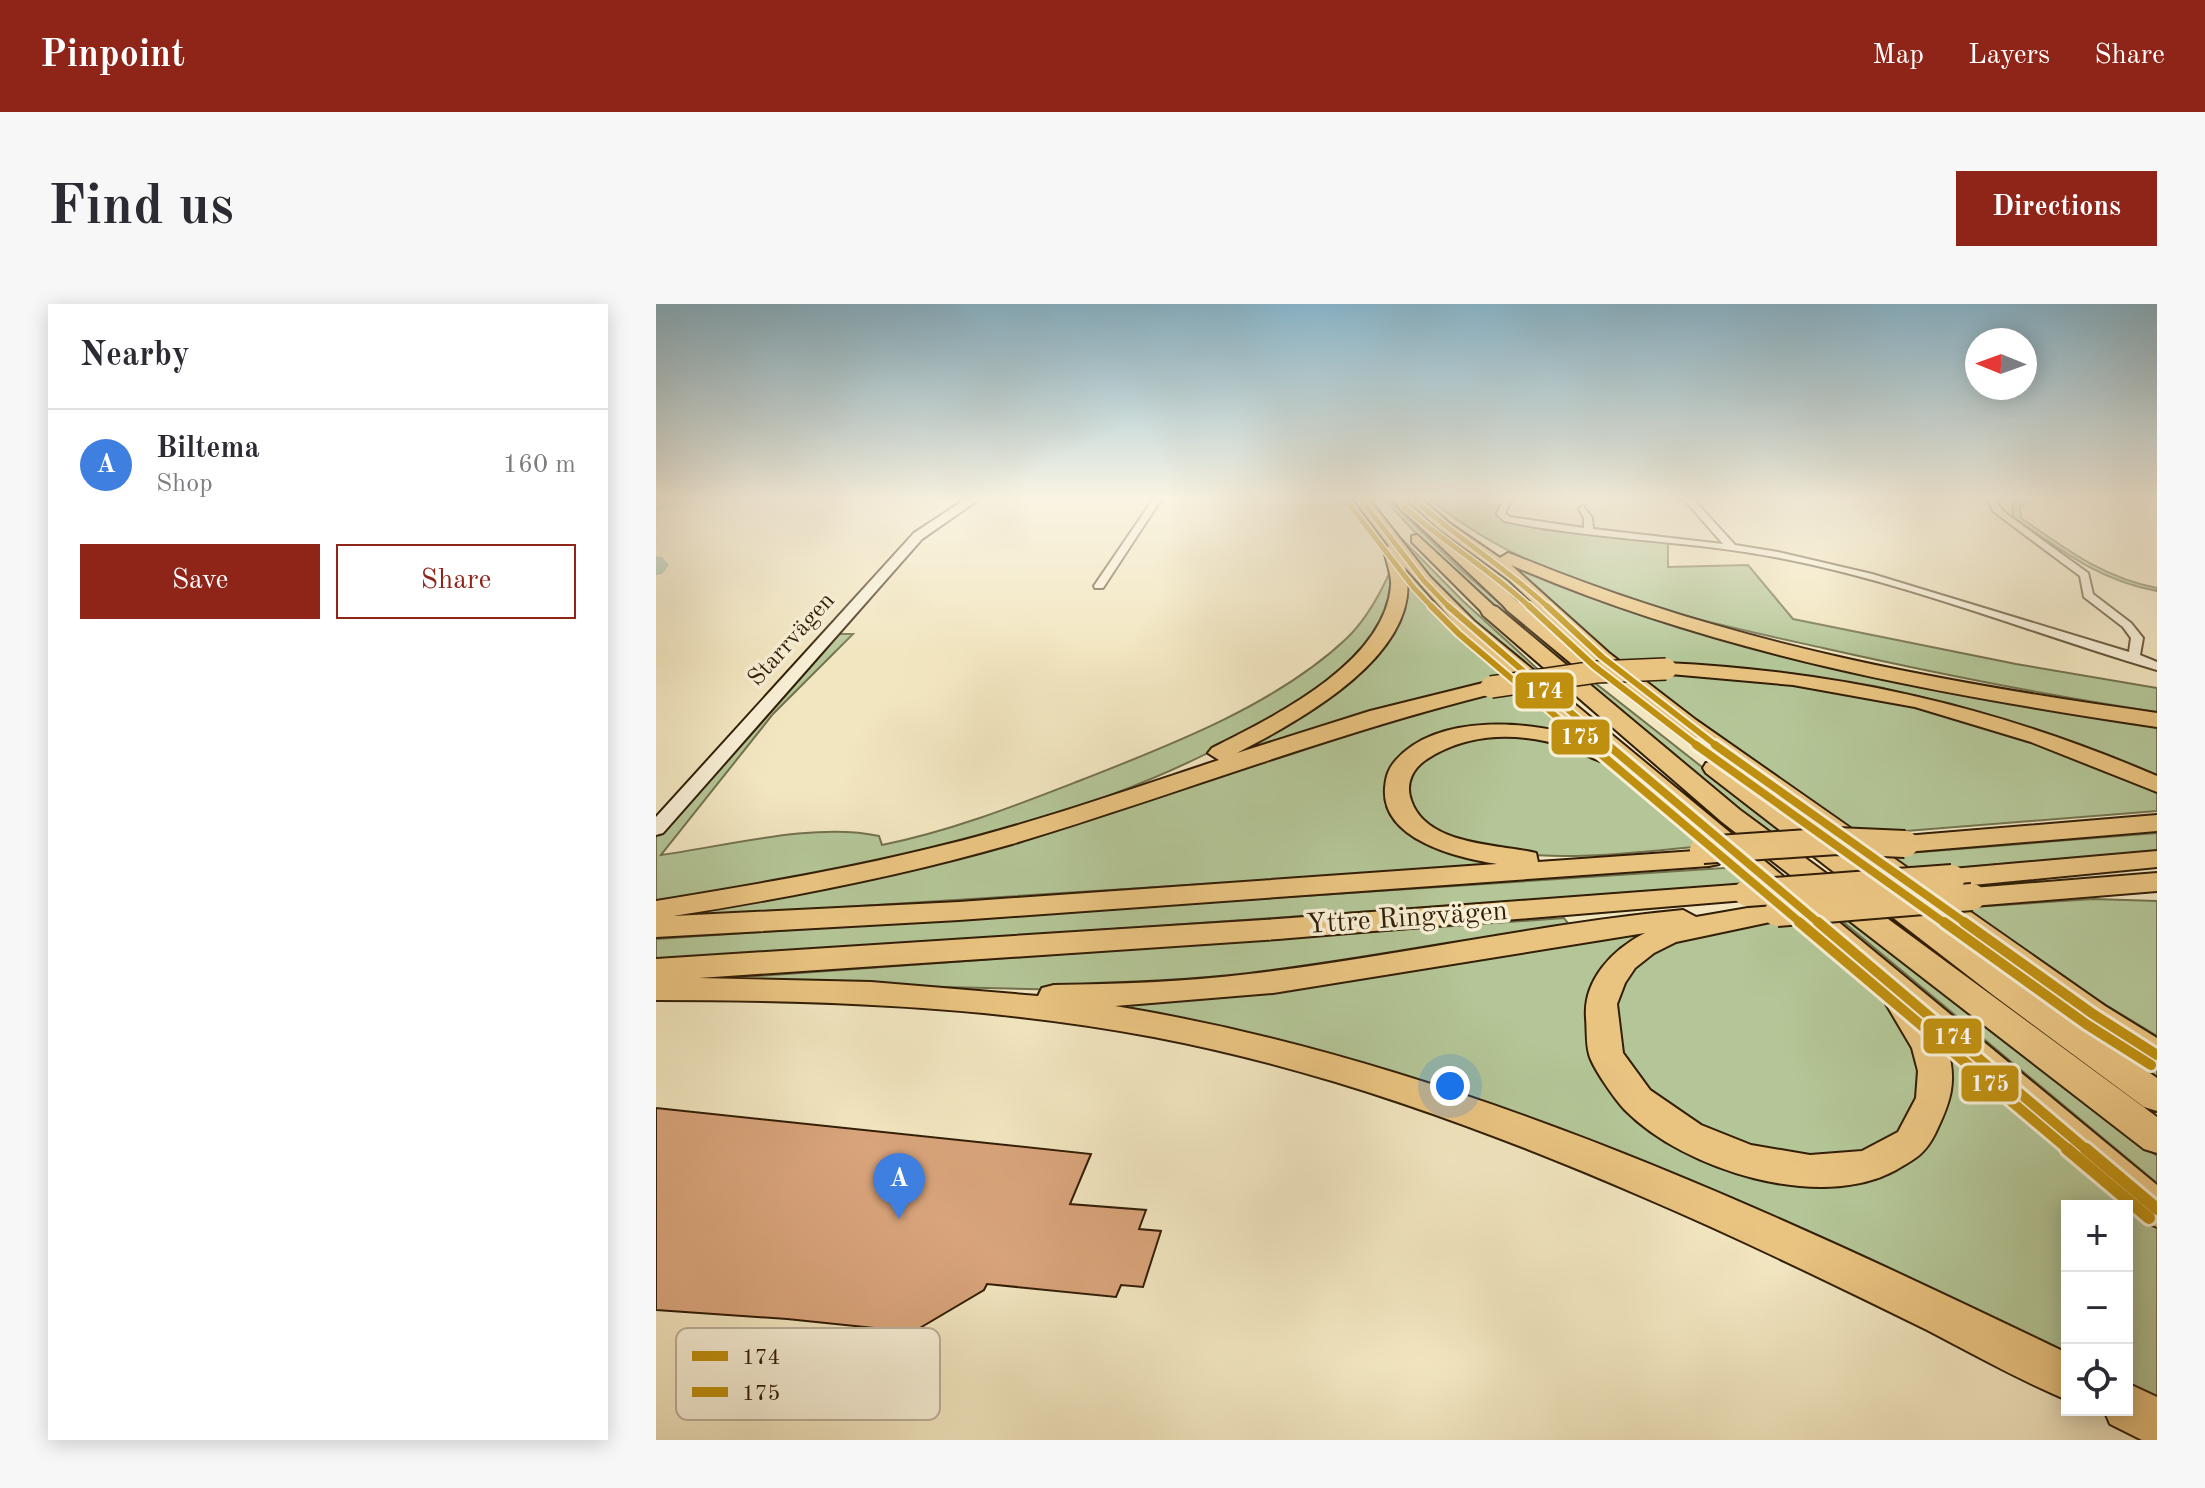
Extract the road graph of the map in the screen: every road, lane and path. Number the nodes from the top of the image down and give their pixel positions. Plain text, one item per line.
1 (905, 551) edge
2 (1122, 551) edge
3 (1394, 551) edge
4 (1400, 551) edge
5 (1425, 551) edge
6 (1447, 551) edge
7 (1480, 551) edge
8 (1492, 551) edge
9 (1750, 551) edge
10 (2052, 551) edge
11 (1099, 586) dead end
12 (1502, 609) junction
13 (2134, 657) junction
14 (2157, 666) edge
15 (2157, 720) edge
16 (2157, 785) edge
17 (2156, 824) edge
18 (656, 829) edge
19 (1019, 833) junction
20 (1706, 845) junction
21 (2157, 859) edge
22 (2157, 882) edge
23 (1962, 888) junction
24 (2061, 891) junction
25 (2157, 896) edge
26 (1770, 905) junction
27 (659, 921) edge
28 (2018, 961) junction
29 (656, 970) edge
30 (656, 989) edge
31 (937, 996) junction
32 (2157, 1043) edge
33 (2157, 1055) edge
34 (2157, 1097) edge
35 (2157, 1138) edge
36 (2157, 1209) edge
37 (2061, 1374) edge
38 (2133, 1410) edge
39 (2157, 1422) edge

1 - 18 street, Starrvägen
2 - 11 street
3 - 19 highway
4 - 20 highway
5 - 12 main road
6 - 12 main road
7 - 28 highway
8 - 15 highway
9 - 13 street
10 - 13 street
12 - 34 highway
12 - 35 highway
13 - 14 street
16 - 19 highway, bridge
17 - 20 highway, Yttre Ringvägen, bridge
19 - 27 highway
20 - 20 highway
20 - 26 highway
20 - 27 highway, Yttre Ringvägen
21 - 23 highway
22 - 24 highway
23 - 24 highway
23 - 26 highway, bridge
24 - 25 highway
26 - 26 highway
26 - 29 highway, Yttre Ringvägen
26 - 31 highway
26 - 36 highway
28 - 32 highway
28 - 33 highway
30 - 31 highway
31 - 37 highway
38 - 39 highway

